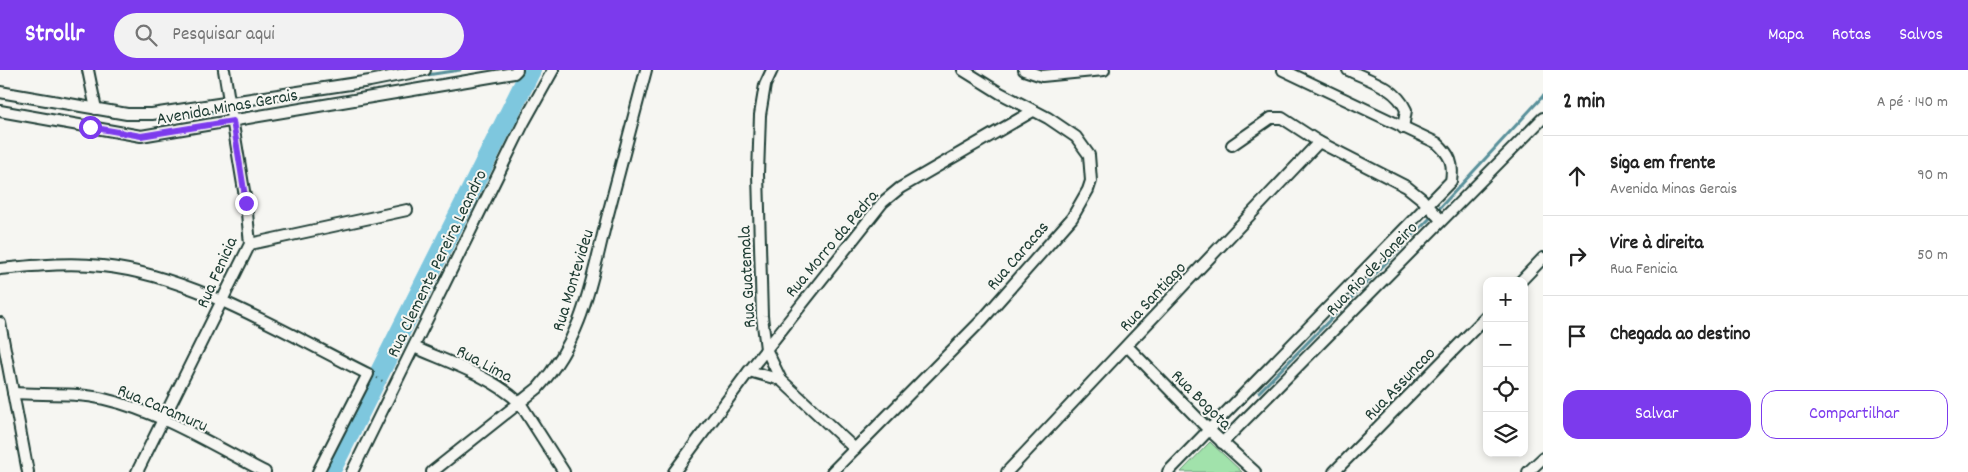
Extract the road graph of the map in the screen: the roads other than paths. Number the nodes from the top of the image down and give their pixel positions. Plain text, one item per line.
1 (88, 70) edge
2 (224, 70) edge
3 (425, 70) edge
4 (517, 70) edge
5 (553, 70) edge
6 (646, 70) edge
7 (772, 70) edge
8 (964, 70) edge
9 (1024, 70) edge
10 (1104, 70) edge
11 (1348, 70) edge
12 (1087, 71) edge
13 (1290, 72) edge
14 (0, 92) edge
15 (230, 105) junction
16 (96, 109) junction
17 (0, 111) edge
18 (1033, 111) junction
19 (1543, 118) edge
20 (232, 120) junction
21 (1403, 128) junction
22 (1319, 142) junction
23 (1232, 145) dead end
24 (1429, 207) junction
25 (407, 210) dead end
26 (1440, 219) junction
27 (250, 244) junction
28 (1543, 258) edge
29 (0, 269) edge
30 (1525, 277) edge
31 (222, 302) junction
32 (1483, 320) edge
33 (0, 323) edge
34 (1127, 346) junction
35 (414, 347) junction
36 (766, 349) junction
37 (749, 371) junction
38 (781, 380) junction
39 (13, 393) junction
40 (520, 403) junction
41 (161, 420) junction
42 (1209, 430) junction
43 (1222, 443) junction
44 (855, 449) junction
45 (1543, 458) edge
46 (435, 471) edge
47 (28, 472) edge
48 (137, 472) edge
49 (264, 472) edge
50 (318, 472) edge
51 (352, 472) edge
52 (564, 472) edge
53 (674, 472) edge
54 (832, 472) edge
55 (1007, 472) edge
56 (1168, 472) edge
57 (1255, 472) edge
58 (1334, 472) edge
59 (1528, 472) edge

1 - 16 street
2 - 15 street, Rua Fenicia
3 - 15 street, Avenida Minas Gerais
4 - 20 street, Avenida Minas Gerais
5 - 35 street, Rua Clemente Pereira Leandro
6 - 40 street, Rua Montevideu
7 - 36 street, Rua Guatemala
8 - 18 street, Rua Caracas
9 - 12 street
10 - 12 street
11 - 21 street
13 - 21 street
14 - 16 street, Avenida Minas Gerais
15 - 16 street, Avenida Minas Gerais
15 - 20 street, Rua Fenicia
17 - 20 street, Avenida Minas Gerais
18 - 36 street, Rua Morro da Pedra
18 - 44 street, Rua Caracas
19 - 26 street, Rua Rio de Janeiro
20 - 27 street, Rua Fenicia
21 - 24 street, Rua Rio de Janeiro
22 - 23 street
22 - 24 street
22 - 34 street, Rua Santiago
24 - 26 street
24 - 42 street, Rua Rio de Janeiro
25 - 27 street
26 - 43 street, Rua Rio de Janeiro
27 - 31 street, Rua Fenicia
28 - 30 street
29 - 31 street
31 - 41 street, Rua Fenicia
31 - 50 street
32 - 58 street, Rua Assuncao
33 - 39 street
34 - 42 street, Rua Bogota
34 - 55 street, Rua Santiago
35 - 40 street, Rua Lima
35 - 51 street, Rua Clemente Pereira Leandro
36 - 37 street, Rua Morro da Pedra
36 - 38 street, Rua Guatemala
37 - 38 street
37 - 53 street, Rua Morro da Pedra
38 - 44 street, Rua Guatemala
39 - 41 street, Rua Caramuru
39 - 47 street
40 - 46 street, Rua Montevideu
40 - 52 street, Rua Lima
41 - 48 street, Rua Fenicia
41 - 49 street, Rua Caramuru
42 - 43 street, Rua Bogota
42 - 56 street, Rua Rio de Janeiro
43 - 57 street, Rua Bogota
44 - 54 street, Rua Caracas
45 - 59 street

